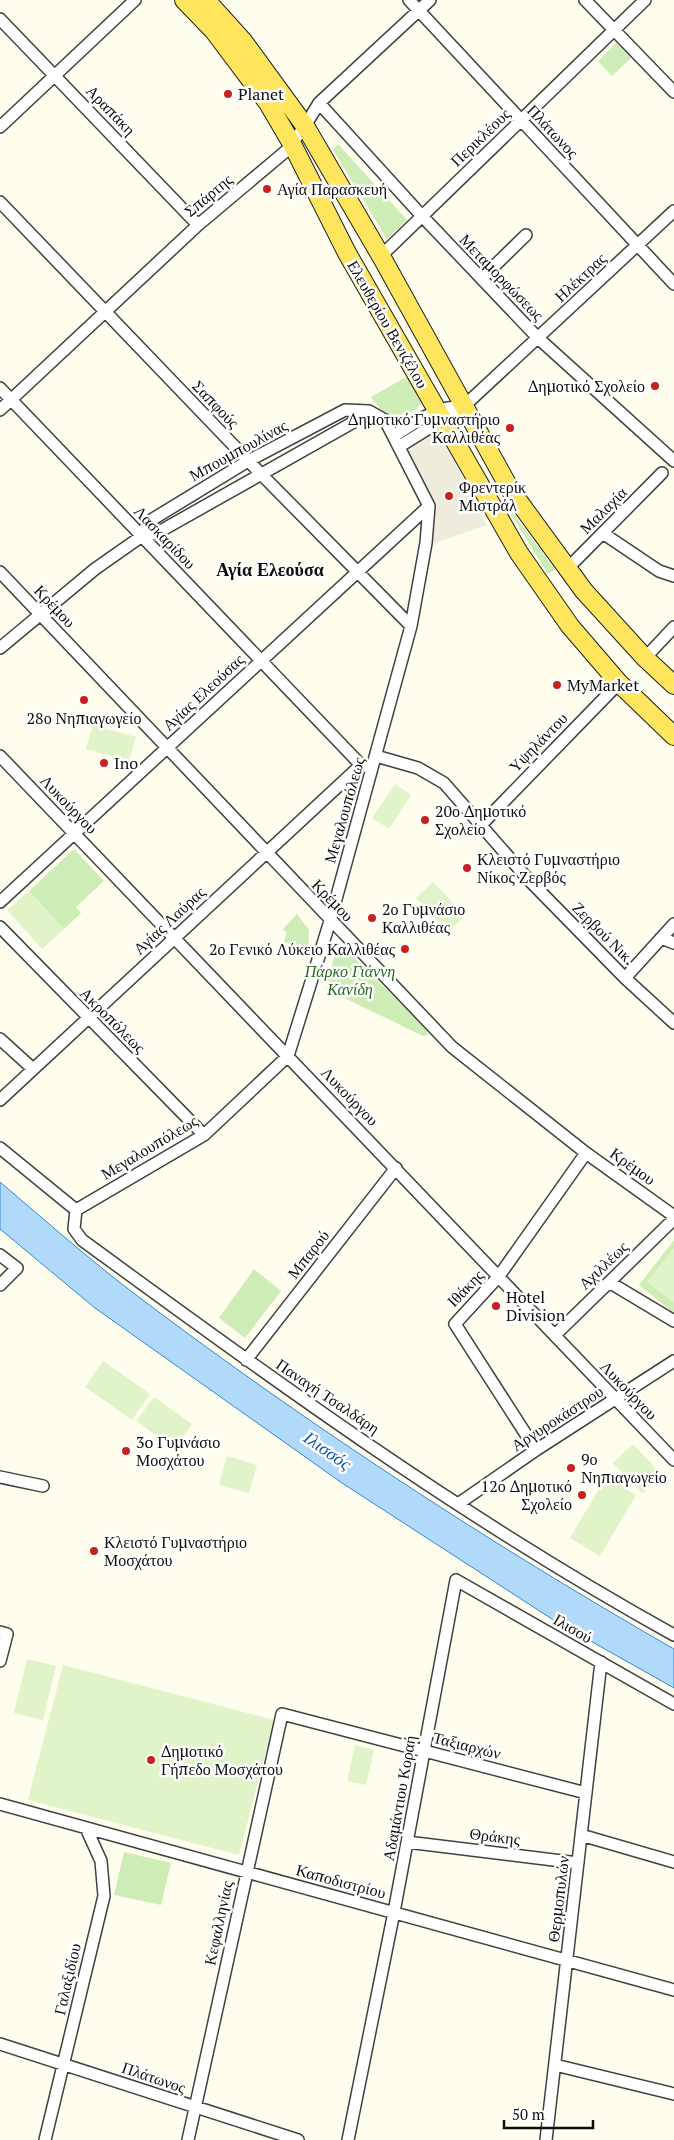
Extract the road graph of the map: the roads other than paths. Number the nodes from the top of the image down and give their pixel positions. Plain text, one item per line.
1 (135, 0) edge
2 (184, 0) edge
3 (206, 0) edge
4 (408, 0) edge
5 (430, 0) edge
6 (585, 0) edge
7 (645, 0) edge
8 (418, 10) junction
9 (0, 19) edge
10 (613, 30) junction
11 (55, 75) junction
12 (674, 92) edge
13 (319, 103) junction
14 (521, 121) junction
15 (306, 126) junction
16 (0, 127) edge
17 (292, 144) junction
18 (0, 202) edge
19 (674, 211) edge
20 (422, 216) junction
21 (198, 224) junction
22 (526, 235) dead end
23 (638, 245) junction
24 (381, 256) junction
25 (482, 278) junction
26 (674, 284) edge
27 (104, 310) junction
28 (538, 338) junction
29 (0, 388) edge
30 (11, 399) junction
31 (463, 407) junction
32 (0, 410) edge
33 (362, 412) junction
34 (439, 416) junction
35 (397, 441) junction
36 (248, 461) junction
37 (674, 461) edge
38 (662, 473) dead end
39 (261, 474) junction
40 (429, 506) junction
41 (604, 534) junction
42 (142, 536) junction
43 (567, 569) junction
44 (0, 572) edge
45 (357, 573) junction
46 (674, 576) edge
47 (40, 613) junction
48 (411, 626) junction
49 (674, 627) edge
50 (0, 648) edge
51 (645, 658) junction
52 (261, 661) junction
53 (619, 683) junction
54 (674, 685) edge
55 (674, 736) edge
56 (166, 749) junction
57 (0, 756) edge
58 (376, 756) junction
59 (367, 767) junction
60 (481, 824) junction
61 (74, 834) junction
62 (265, 853) junction
63 (0, 902) edge
64 (330, 920) junction
65 (674, 924) edge
66 (0, 927) edge
67 (174, 938) junction
68 (661, 938) junction
69 (674, 943) edge
70 (625, 978) junction
71 (88, 1019) junction
72 (674, 1023) edge
73 (0, 1038) edge
74 (288, 1056) junction
75 (33, 1069) junction
76 (0, 1100) edge
77 (204, 1135) junction
78 (0, 1148) edge
79 (586, 1152) junction
80 (396, 1168) junction
81 (76, 1210) junction
82 (674, 1218) edge
83 (0, 1256) edge
84 (499, 1276) junction
85 (609, 1282) junction
86 (0, 1285) edge
87 (674, 1321) edge
88 (555, 1335) junction
89 (246, 1360) junction
90 (674, 1361) edge
91 (616, 1400) junction
92 (536, 1450) junction
93 (674, 1460) edge
94 (0, 1477) edge
95 (43, 1486) dead end
96 (458, 1504) junction
97 (456, 1580) joint
98 (3, 1633) edge
99 (674, 1635) edge
100 (0, 1661) edge
101 (602, 1662) junction
102 (674, 1704) edge
103 (282, 1714) joint
104 (424, 1751) junction
105 (586, 1793) junction
106 (0, 1804) edge
107 (86, 1828) junction
108 (582, 1835) junction
109 (407, 1842) junction
110 (674, 1862) edge
111 (578, 1863) junction
112 (246, 1872) junction
113 (394, 1912) junction
114 (567, 1960) junction
115 (674, 1990) edge
116 (0, 2044) edge
117 (64, 2063) junction
118 (555, 2065) junction
119 (674, 2094) edge
120 (195, 2108) junction
121 (45, 2140) edge
122 (188, 2140) edge
123 (298, 2140) edge
124 (348, 2140) edge
125 (546, 2140) edge

1 - 11 street
2 - 17 main road, Ελευθερίου Βενιζέλου
3 - 15 main road, Ελευθερίου Βενιζέλου
4 - 8 street, Πλάτωνος
5 - 8 street, Σπάρτης
6 - 10 street
7 - 10 street, Περικλέους
8 - 13 street, Σπάρτης
8 - 14 street, Πλάτωνος
9 - 11 street, Αραπάκη
10 - 12 street
10 - 14 street, Περικλέους
11 - 16 street
11 - 21 street, Αραπάκη
13 - 15 street, Σπάρτης
13 - 20 street, Μεταμορφώσεως
14 - 20 street, Περικλέους
14 - 23 street, Πλάτωνος
15 - 17 street, Σπάρτης
15 - 24 main road, Ελευθερίου Βενιζέλου
17 - 21 street, Σπάρτης
17 - 34 main road, Ελευθερίου Βενιζέλου
18 - 27 street, Σαπφούς
19 - 23 street, Ηλέκτρας
20 - 24 street, Περικλέους
20 - 25 street, Μεταμορφώσεως
21 - 27 street, Σπάρτης
22 - 25 street
23 - 26 street, Πλάτωνος
23 - 28 street, Ηλέκτρας
24 - 31 main road, Ελευθερίου Βενιζέλου
25 - 28 street, Μεταμορφώσεως
27 - 30 street, Σπάρτης
27 - 36 street, Σαπφούς
28 - 31 street, Ηλέκτρας
28 - 37 street, Μεταμορφώσεως
29 - 30 street, Λασκαρίδου
30 - 32 street, Σπάρτης
30 - 42 street, Λασκαρίδου
31 - 34 street
31 - 43 main road, Ελευθερίου Βενιζέλου
33 - 35 street, Μπουμπουλίνας
33 - 36 street, Μπουμπουλίνας
33 - 39 street, Μπουμπουλίνας
34 - 35 street
34 - 53 main road, Ελευθερίου Βενιζέλου
35 - 40 street
36 - 39 street, Σαπφούς
36 - 42 street, Μπουμπουλίνας
38 - 41 street, Μαλαχία
39 - 42 street, Μπουμπουλίνας
39 - 45 street, Σαπφούς
40 - 45 street, Αγίας Ελεούσας
40 - 48 street, Μεγαλουπόλεως
41 - 43 street, Μαλαχία
41 - 46 street
42 - 47 street, Μπουμπουλίνας
42 - 52 street, Λασκαρίδου
43 - 51 main road, Ελευθερίου Βενιζέλου
44 - 47 street, Κρέμου
45 - 48 street, Σαπφούς
45 - 52 street, Αγίας Ελεούσας
47 - 50 street, Μπουμπουλίνας
47 - 56 street, Κρέμου
48 - 58 street, Μεγαλουπόλεως
49 - 51 street
51 - 54 main road, Ελευθερίου Βενιζέλου
52 - 56 street, Αγίας Ελεούσας
52 - 59 street, Λασκαρίδου
53 - 55 main road, Ελευθερίου Βενιζέλου
53 - 60 street, Υψηλάντου
56 - 61 street, Αγίας Ελεούσας
56 - 62 street, Κρέμου
57 - 61 street, Λυκούργου
58 - 59 street, Μεγαλουπόλεως
58 - 60 street, Ζερβού Νικ.
59 - 62 street, Αγίας Λαύρας
59 - 64 street, Μεγαλουπόλεως
60 - 70 street, Ζερβού Νικ.
61 - 63 street, Αγίας Ελεούσας
61 - 67 street, Λυκούργου
62 - 64 street, Κρέμου
62 - 67 street, Αγίας Λαύρας
64 - 74 street, Μεγαλουπόλεως
64 - 79 street, Κρέμου
65 - 68 street
66 - 71 street, Ακροπόλεως
67 - 71 street, Αγίας Λαύρας
67 - 74 street, Λυκούργου
68 - 69 street
68 - 70 street
70 - 72 street, Ζερβού Νικ.
71 - 75 street, Αγίας Λαύρας
71 - 77 street, Ακροπόλεως
73 - 75 street
74 - 77 street, Μεγαλουπόλεως
74 - 80 street, Λυκούργου
75 - 76 street, Αγίας Λαύρας
77 - 81 street, Μεγαλουπόλεως
78 - 81 street
79 - 82 street, Κρέμου
79 - 84 street, Ιθάκης
80 - 84 street, Λυκούργου
80 - 89 street, Μπαρού
81 - 89 street, Παναγή Τσαλδάρη
82 - 85 street, Αχιλλέως
83 - 86 street
84 - 88 street, Λυκούργου
84 - 92 street, Ιθάκης
85 - 87 street
85 - 88 street, Αχιλλέως
88 - 91 street, Λυκούργου
89 - 96 street, Παναγή Τσαλδάρη
90 - 91 street, Αργυροκάστρου
91 - 92 street, Αργυροκάστρου
91 - 93 street, Λυκούργου
92 - 96 street, Αργυροκάστρου
94 - 95 street
96 - 99 street, Παναγή Τσαλδάρη
97 - 101 street, Ιλισού
97 - 104 street, Αδαμάντιου Κοραή
98 - 100 street
101 - 102 street, Ιλισού
101 - 105 street, Θερμοπυλών
103 - 104 street, Ταξιαρχών
103 - 112 street, Κεφαλληνίας
104 - 105 street, Ταξιαρχών
104 - 109 street, Αδαμάντιου Κοραή
105 - 108 street, Θερμοπυλών
106 - 107 street, Καποδιστρίου
107 - 112 street, Καποδιστρίου
107 - 117 street, Γαλαξιδίου
108 - 110 street
108 - 111 street, Θερμοπυλών
109 - 111 street, Θράκης
109 - 113 street, Αδαμάντιου Κοραή
111 - 114 street, Θερμοπυλών
112 - 113 street, Καποδιστρίου
112 - 120 street, Κεφαλληνίας
113 - 114 street, Καποδιστρίου
113 - 124 street, Αδαμάντιου Κοραή
114 - 115 street, Καποδιστρίου
114 - 118 street, Θερμοπυλών
116 - 117 street, Πλάτωνος
117 - 120 street, Πλάτωνος
117 - 121 street, Γαλαξιδίου
118 - 119 street
118 - 125 street, Θερμοπυλών
120 - 122 street, Κεφαλληνίας
120 - 123 street, Πλάτωνος

